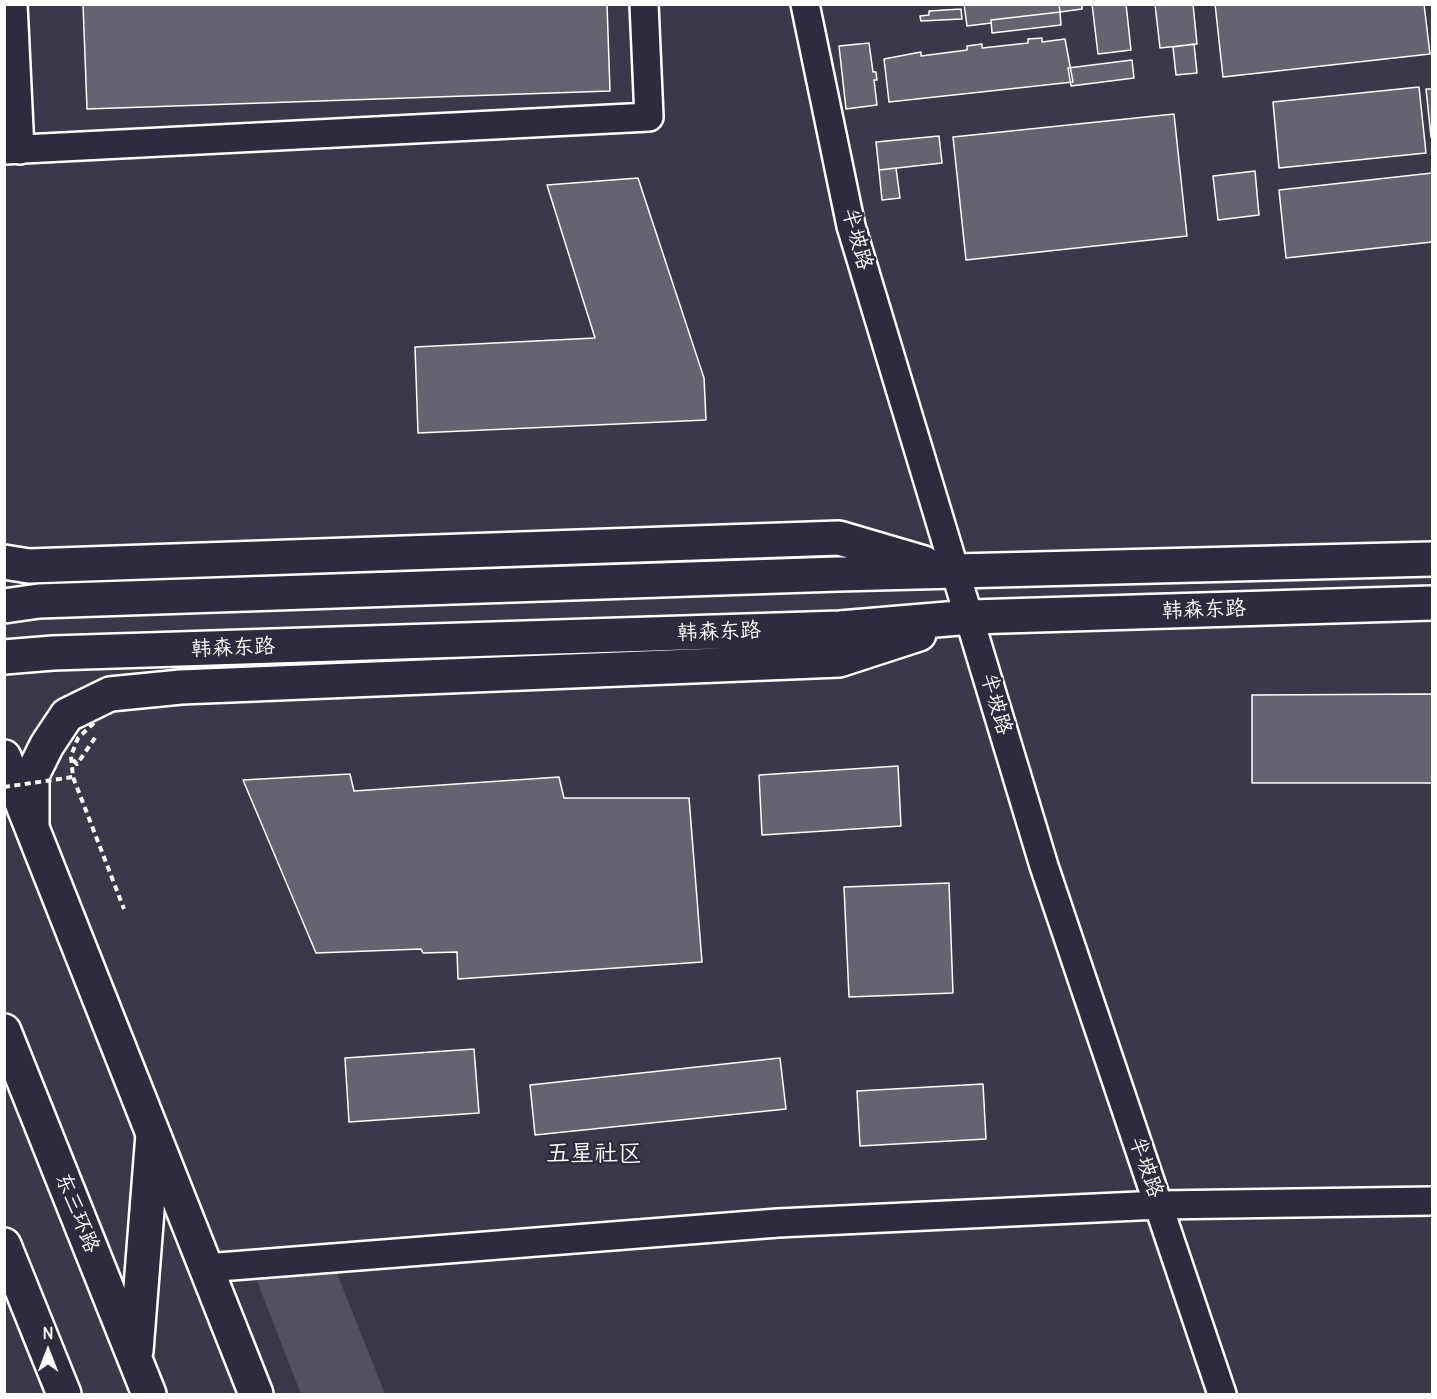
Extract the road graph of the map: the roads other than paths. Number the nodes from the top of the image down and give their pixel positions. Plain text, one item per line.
1 (13, 4) edge
2 (644, 4) edge
3 (806, 4) edge
4 (12, 150) edge
5 (1432, 559) edge
6 (4, 562) edge
7 (958, 573) junction
8 (1432, 603) edge
9 (4, 606) edge
10 (971, 617) junction
11 (4, 657) edge
12 (4, 757) edge
13 (32, 825) junction
14 (4, 1031) edge
15 (153, 1134) junction
16 (1432, 1201) edge
17 (1159, 1205) junction
18 (5, 1249) edge
19 (206, 1268) junction
20 (135, 1358) junction
21 (64, 1395) edge
22 (149, 1395) edge
23 (256, 1395) edge
24 (1222, 1395) edge

1 - 4 street
2 - 4 street
3 - 7 street, 半坡路
5 - 7 main road, 韩森东路
6 - 7 main road
7 - 9 main road, 韩森东路
7 - 10 street, 半坡路
8 - 10 main road, 韩森东路
10 - 11 main road, 韩森东路
10 - 13 main road
10 - 17 street, 半坡路
12 - 13 main road
13 - 15 main road
14 - 20 main road, 东三环路
15 - 19 main road
15 - 20 main road
16 - 17 street
17 - 19 street
17 - 24 street, 半坡路
18 - 21 main road
19 - 23 main road
20 - 22 main road, 东三环路

